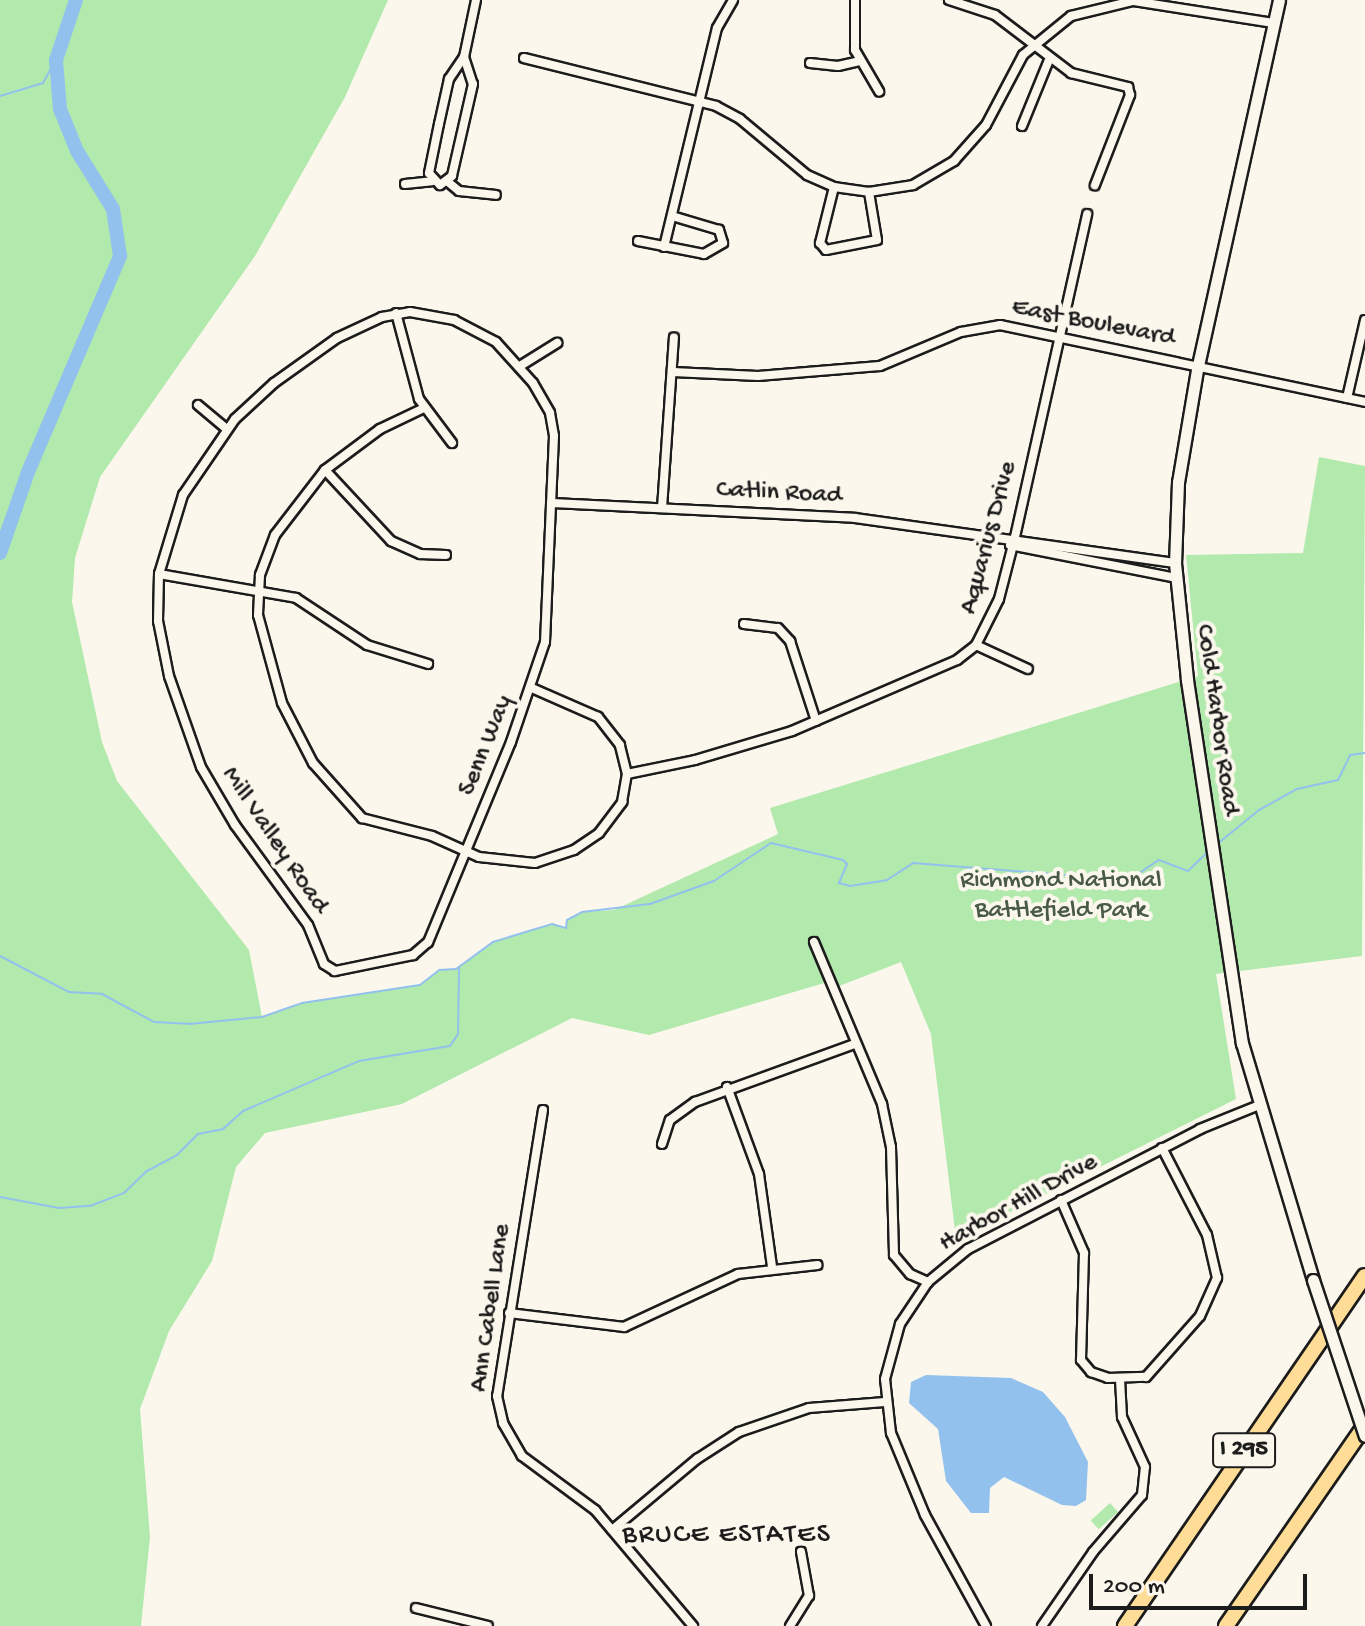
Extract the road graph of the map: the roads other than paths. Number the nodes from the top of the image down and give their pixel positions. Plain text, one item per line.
1 (476, 0) edge
2 (733, 0) edge
3 (855, 0) edge
4 (949, 0) edge
5 (1279, 0) edge
6 (1274, 23) junction
7 (1034, 43) junction
8 (464, 57) junction
9 (524, 58) dead end
10 (1049, 60) junction
11 (859, 61) junction
12 (810, 63) dead end
13 (879, 91) dead end
14 (700, 100) junction
15 (1022, 126) dead end
16 (432, 181) junction
17 (448, 182) junction
18 (405, 184) dead end
19 (1095, 185) dead end
20 (834, 187) junction
21 (869, 192) junction
22 (496, 195) dead end
23 (1087, 214) dead end
24 (672, 216) junction
25 (638, 241) dead end
26 (664, 247) junction
27 (396, 313) junction
28 (1365, 320) edge
29 (1060, 335) junction
30 (674, 337) dead end
31 (557, 343) dead end
32 (1198, 364) junction
33 (520, 366) junction
34 (673, 372) junction
35 (1347, 398) junction
36 (1365, 402) edge
37 (198, 405) dead end
38 (424, 408) junction
39 (227, 429) junction
40 (452, 443) dead end
41 (325, 470) junction
42 (551, 503) junction
43 (662, 508) junction
44 (1015, 537) junction
45 (1003, 540) junction
46 (1013, 547) junction
47 (446, 555) dead end
48 (1175, 563) junction
49 (159, 574) junction
50 (1176, 578) junction
51 (258, 591) junction
52 (744, 624) dead end
53 (976, 645) junction
54 (428, 664) dead end
55 (1028, 669) dead end
56 (532, 688) junction
57 (816, 721) junction
58 (627, 774) junction
59 (466, 851) junction
60 (814, 942) dead end
61 (381, 962) joint
62 (854, 1044) junction
63 (727, 1087) junction
64 (1257, 1106) junction
65 (543, 1110) dead end
66 (662, 1144) dead end
67 (1162, 1148) junction
68 (1061, 1200) junction
69 (817, 1265) dead end
70 (772, 1266) junction
71 (1365, 1276) edge
72 (928, 1282) junction
73 (509, 1313) junction
74 (1120, 1380) junction
75 (885, 1402) junction
76 (1365, 1425) edge
77 (1365, 1436) edge
78 (612, 1530) junction
79 (801, 1552) dead end
80 (416, 1608) dead end
81 (488, 1626) edge
82 (693, 1626) edge
83 (790, 1626) edge
84 (986, 1626) edge
85 (1042, 1626) edge
86 (1125, 1626) edge
87 (1226, 1626) edge

1 - 8 street
2 - 14 street
3 - 11 street
4 - 7 street
5 - 6 main road, Cold Harbor Road
6 - 7 street
6 - 32 main road, Cold Harbor Road
7 - 10 street
7 - 21 street
8 - 16 street
8 - 17 street
9 - 14 street
10 - 15 street
10 - 19 street
11 - 12 street
11 - 13 street
14 - 20 street
14 - 24 street
16 - 17 street
16 - 18 street
17 - 22 street
20 - 21 street
20 - 21 street
23 - 29 street, Aquarius Drive
24 - 26 street
24 - 26 street
25 - 26 street
27 - 33 street, Mill Valley Road
27 - 38 street
27 - 39 street, Mill Valley Road
28 - 35 street
29 - 32 street, East Boulevard
29 - 34 street, East Boulevard
29 - 44 street, Aquarius Drive
30 - 34 street
31 - 33 street
32 - 35 street, East Boulevard
32 - 48 main road, Cold Harbor Road
33 - 42 street, Mill Valley Road
34 - 43 street
35 - 36 street, East Boulevard
37 - 39 street
38 - 40 street
38 - 41 street
39 - 49 street, Mill Valley Road
41 - 47 street
41 - 51 street
42 - 43 street, Catlin Road
42 - 56 street, Senn Way
43 - 45 street, Catlin Road
44 - 45 street, Catlin Road
44 - 46 street, Aquarius Drive
44 - 48 street, Catlin Road
45 - 46 street, Catlin Road
46 - 50 street, Catlin Road
46 - 53 street, Aquarius Drive
48 - 50 main road, Cold Harbor Road
49 - 51 street
49 - 61 street, Mill Valley Road
50 - 64 main road, Cold Harbor Road
51 - 54 street
51 - 59 street
52 - 57 street
53 - 55 street
53 - 57 street, Aquarius Drive
56 - 58 street
56 - 59 street, Senn Way
57 - 58 street, Aquarius Drive
58 - 59 street
59 - 61 street, Senn Way
60 - 62 street
62 - 63 street
62 - 72 street
63 - 66 street
63 - 70 street
64 - 67 street, Harbor Hill Drive
64 - 77 main road, Cold Harbor Road, bridge
65 - 73 street, Ann Cabell Lane
67 - 68 street, Harbor Hill Drive
67 - 74 street
68 - 72 street, Harbor Hill Drive
68 - 74 street
69 - 70 street
70 - 73 street
71 - 86 highway, I 295
72 - 75 street, Harbor Hill Drive
73 - 78 street, Ann Cabell Lane
74 - 85 street
75 - 78 street
75 - 84 street, Harbor Hill Drive
76 - 87 highway
78 - 82 street, Ann Cabell Lane
79 - 83 street
80 - 81 street

